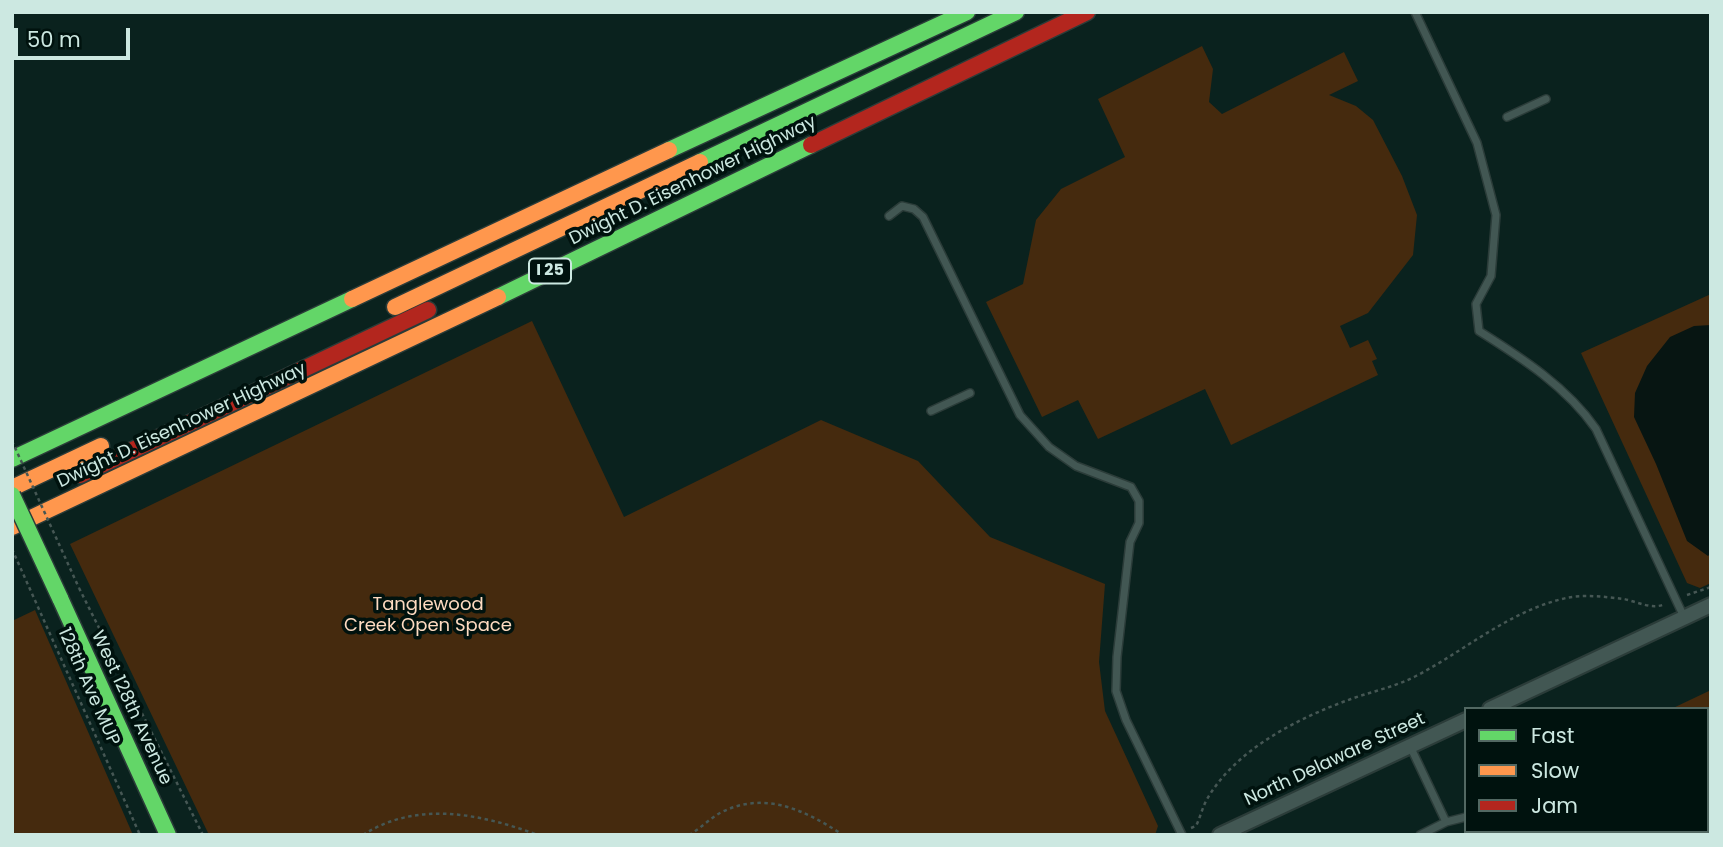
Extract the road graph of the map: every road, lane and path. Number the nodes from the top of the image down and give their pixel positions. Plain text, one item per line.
1 (967, 12) edge
2 (1016, 12) edge
3 (1057, 12) edge
4 (1087, 12) edge
5 (1415, 12) edge
6 (1546, 99) dead end
7 (1507, 117) dead end
8 (667, 197) dead end
9 (889, 216) dead end
10 (440, 304) dead end
11 (376, 316) dead end
12 (971, 393) dead end
13 (931, 411) dead end
14 (113, 440) dead end
15 (12, 441) edge
16 (12, 459) edge
17 (63, 483) dead end
18 (12, 488) edge
19 (12, 495) edge
20 (37, 495) dead end
21 (12, 507) edge
22 (12, 527) edge
23 (12, 549) edge
24 (1711, 587) edge
25 (1676, 599) junction
26 (1711, 605) edge
27 (1684, 617) junction
28 (1496, 707) edge
29 (1464, 721) edge
30 (1410, 746) junction
31 (1464, 818) edge
32 (1446, 822) junction
33 (1196, 826) dead end
34 (140, 835) edge
35 (168, 835) edge
36 (203, 835) edge
37 (363, 835) edge
38 (538, 835) edge
39 (688, 835) edge
40 (843, 835) edge
41 (1182, 835) edge
42 (1220, 835) edge
43 (1420, 835) edge

1 - 16 main road, Dwight D. Eisenhower Highway
2 - 11 main road
3 - 8 main road
4 - 22 main road, Dwight D. Eisenhower Highway / I 25
5 - 25 lane
6 - 7 lane
9 - 41 lane
10 - 17 main road
12 - 13 lane
14 - 18 main road
15 - 36 path, 128th Ave MUP, bridge
19 - 35 main road, West 128th Avenue, bridge
20 - 21 main road
23 - 34 path, 128th Ave MUP
24 - 25 path
25 - 27 lane
25 - 33 path
26 - 27 street
27 - 28 street
29 - 30 street, North Delaware Street
30 - 32 lane
30 - 42 street, North Delaware Street
31 - 32 lane
32 - 43 lane
37 - 38 path
39 - 40 path

